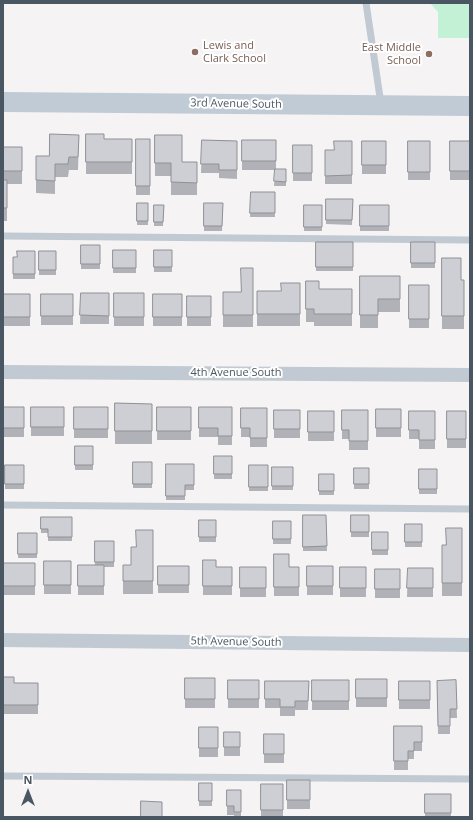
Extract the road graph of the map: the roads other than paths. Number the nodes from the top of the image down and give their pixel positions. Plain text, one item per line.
1 (366, 3) edge
2 (3, 102) edge
3 (381, 106) junction
4 (470, 106) edge
5 (3, 236) edge
6 (470, 240) edge
7 (3, 372) edge
8 (470, 375) edge
9 (3, 505) edge
10 (470, 509) edge
11 (3, 640) edge
12 (470, 645) edge
13 (3, 776) edge
14 (470, 779) edge

1 - 3 lane
2 - 3 street, 3rd Avenue South
3 - 4 street, 3rd Avenue South
5 - 6 lane
7 - 8 street, 4th Avenue South
9 - 10 lane
11 - 12 street, 5th Avenue South
13 - 14 lane

